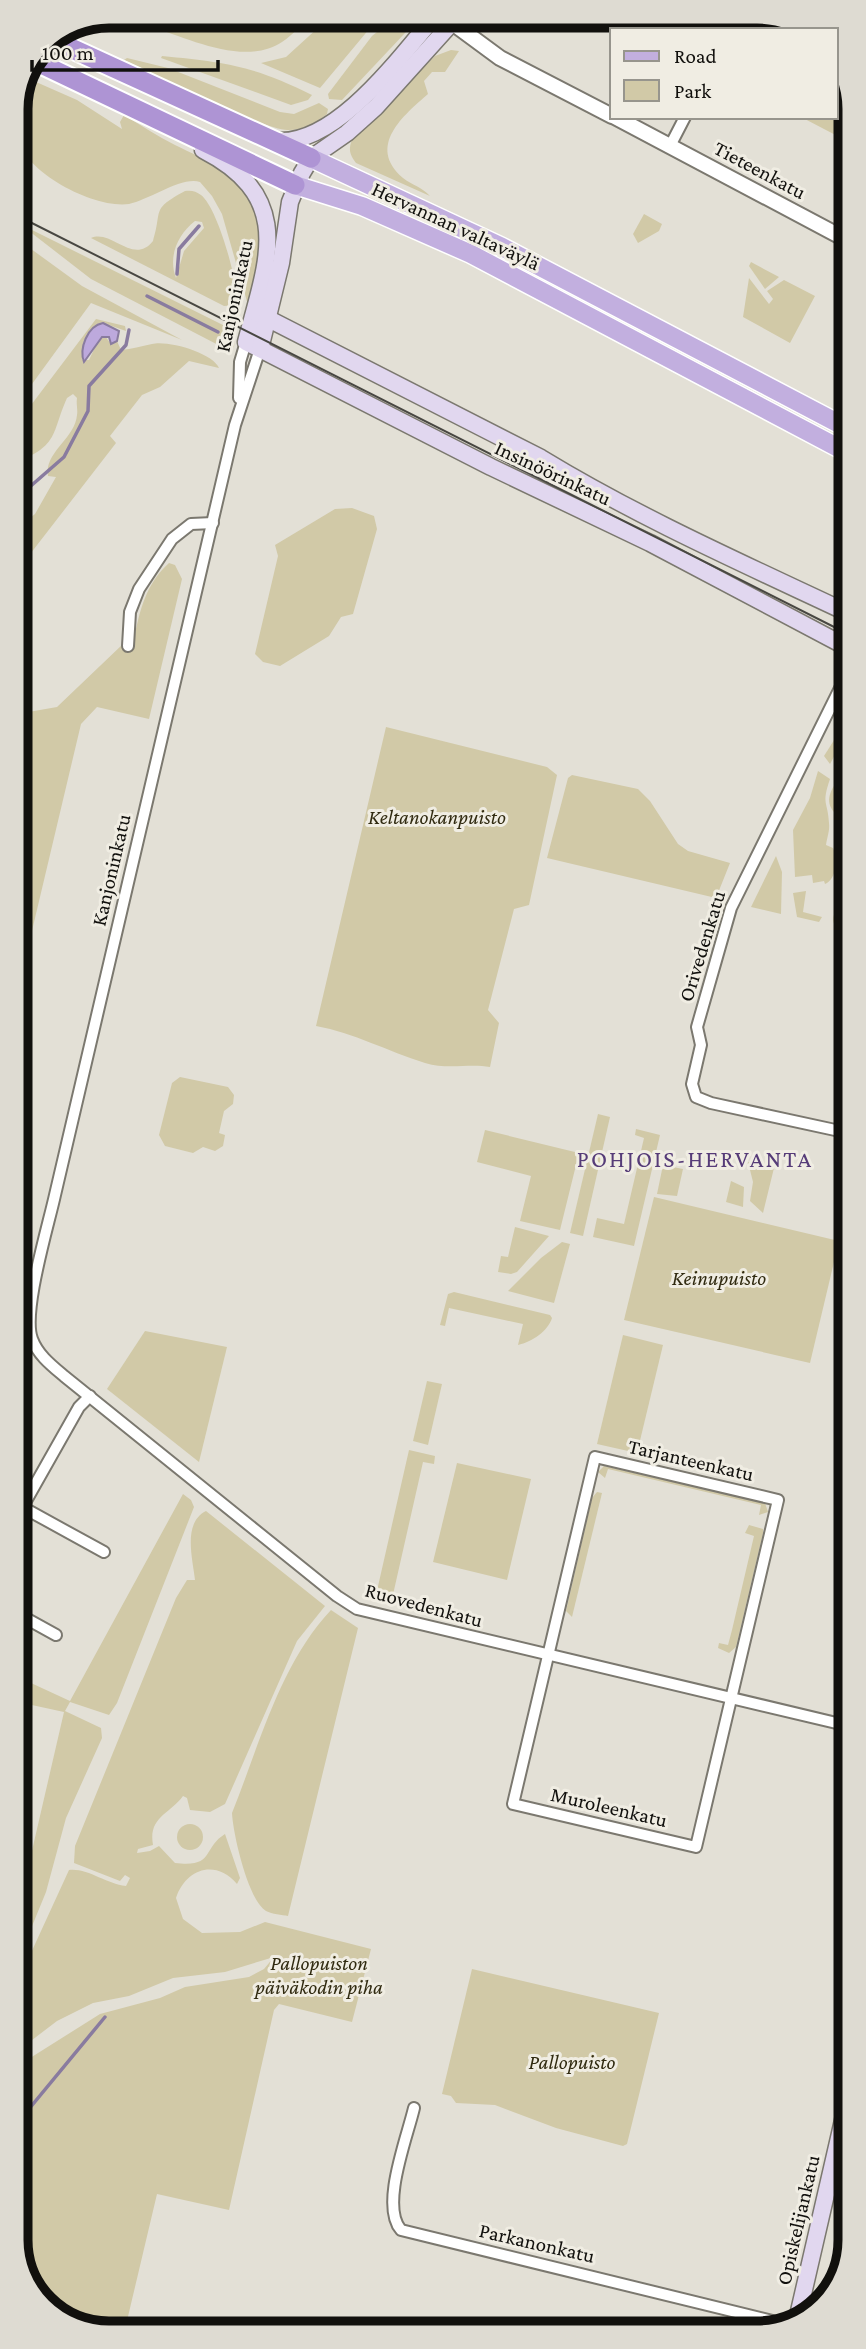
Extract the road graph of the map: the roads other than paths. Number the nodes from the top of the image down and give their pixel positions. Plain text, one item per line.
1 (425, 28) edge
2 (443, 28) edge
3 (463, 28) edge
4 (61, 44) edge
5 (42, 64) edge
6 (610, 115) edge
7 (618, 119) edge
8 (684, 119) edge
9 (158, 120) junction
10 (275, 141) junction
11 (670, 146) junction
12 (311, 158) junction
13 (295, 185) junction
14 (838, 235) edge
15 (261, 315) junction
16 (253, 345) junction
17 (838, 423) edge
18 (838, 448) edge
19 (213, 523) junction
20 (838, 608) edge
21 (838, 645) edge
22 (128, 646) dead end
23 (838, 692) edge
24 (838, 1131) edge
25 (33, 1342) joint
26 (90, 1396) junction
27 (28, 1497) edge
28 (28, 1515) edge
29 (104, 1552) dead end
30 (28, 1619) edge
31 (57, 1635) dead end
32 (548, 1655) junction
33 (731, 1698) junction
34 (838, 1723) edge
35 (414, 2108) dead end
36 (838, 2142) edge
37 (799, 2309) edge
38 (768, 2320) edge

1 - 10 main road
2 - 12 main road
3 - 6 street, Tieteenkatu
4 - 10 highway, Hervannan valtaväylä
5 - 9 highway, Hervannan valtaväylä
7 - 11 street, Tieteenkatu
8 - 11 street
9 - 13 highway, Hervannan valtaväylä
9 - 15 main road, Kanjoninkatu
10 - 12 highway, Hervannan valtaväylä
11 - 14 street, Tieteenkatu
12 - 13 main road, Kanjoninkatu
12 - 17 main road, Hervannan valtaväylä
13 - 15 main road, Kanjoninkatu
13 - 18 main road, Hervannan valtaväylä
15 - 16 main road, Kanjoninkatu
15 - 20 main road, Insinöörinkatu
16 - 19 street, Kanjoninkatu
16 - 21 main road, Insinöörinkatu
19 - 22 street
19 - 25 street, Kanjoninkatu
23 - 24 street, Orivedenkatu
25 - 26 street, Ruovedenkatu
26 - 27 street
26 - 32 street, Ruovedenkatu
28 - 29 street
30 - 31 street
32 - 33 street, Ruovedenkatu
32 - 33 street, Muroleenkatu
32 - 33 street, Tarjanteenkatu
33 - 34 street, Ruovedenkatu
35 - 38 street, Parkanonkatu
36 - 37 main road, Opiskelijankatu

